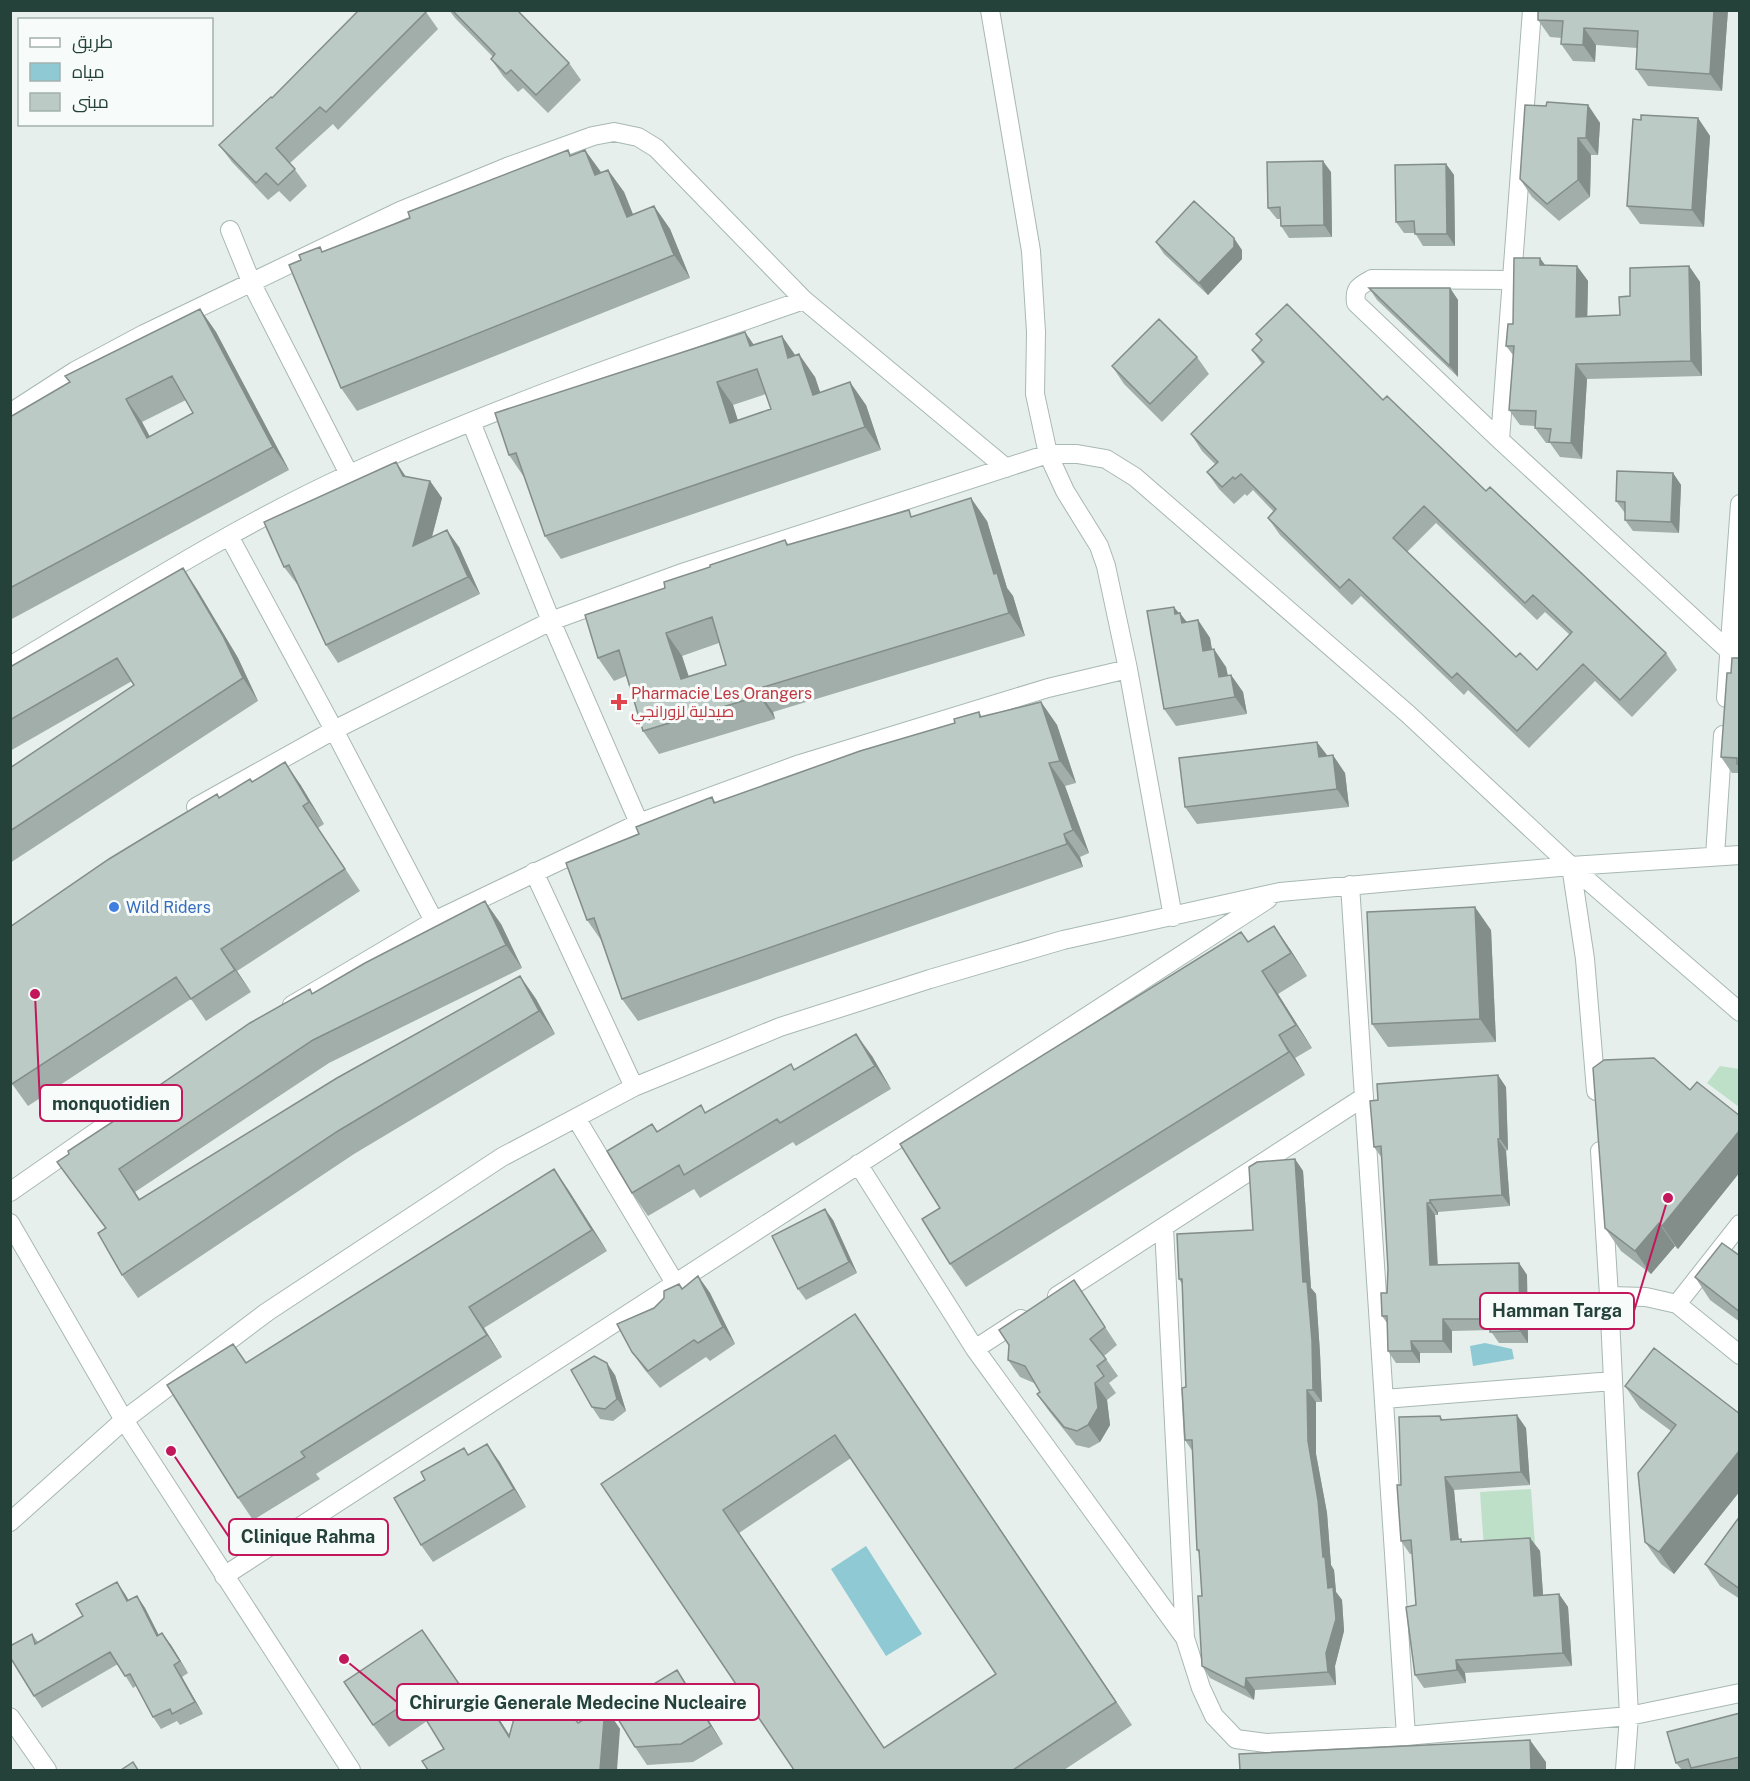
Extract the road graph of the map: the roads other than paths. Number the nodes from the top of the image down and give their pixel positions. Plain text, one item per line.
1 (990, 10) edge
2 (1532, 10) edge
3 (230, 230) dead end
4 (1512, 279) junction
5 (252, 284) junction
6 (804, 300) junction
7 (10, 413) edge
8 (471, 422) junction
9 (1500, 440) junction
10 (1047, 454) junction
11 (1006, 468) junction
12 (349, 474) junction
13 (1740, 504) edge
14 (229, 536) junction
15 (551, 621) junction
16 (1729, 651) junction
17 (10, 666) edge
18 (1128, 669) junction
19 (334, 730) junction
20 (185, 814) edge
21 (639, 823) junction
22 (1740, 855) edge
23 (1715, 856) junction
24 (1571, 866) junction
25 (534, 872) junction
26 (1350, 885) junction
27 (1280, 891) junction
28 (1173, 917) junction
29 (434, 921) junction
30 (281, 1012) edge
31 (1740, 1012) edge
32 (634, 1087) junction
33 (1364, 1097) junction
34 (145, 1099) edge
35 (1597, 1114) edge
36 (576, 1118) junction
37 (1599, 1136) edge
38 (858, 1164) junction
39 (10, 1192) edge
40 (10, 1223) edge
41 (1740, 1224) edge
42 (1164, 1227) junction
43 (675, 1283) junction
44 (1609, 1296) junction
45 (1677, 1304) junction
46 (975, 1349) junction
47 (1740, 1354) edge
48 (1613, 1382) junction
49 (1384, 1399) junction
50 (124, 1420) junction
51 (10, 1522) edge
52 (224, 1576) junction
53 (1185, 1638) junction
54 (1740, 1693) edge
55 (1629, 1716) junction
56 (10, 1717) edge
57 (1406, 1736) junction
58 (47, 1770) edge
59 (351, 1770) edge
60 (1625, 1770) edge

1 - 10 street
2 - 4 street
3 - 5 street
4 - 9 street
4 - 9 street
5 - 6 street
5 - 7 street
5 - 12 street
6 - 8 street
6 - 11 street
8 - 12 street
8 - 15 street
9 - 16 street
10 - 11 street
10 - 18 street
10 - 24 street
11 - 15 street
12 - 14 street
13 - 16 street
14 - 17 street
14 - 19 street
15 - 19 street
15 - 21 street
16 - 23 street
18 - 21 street
18 - 28 street
19 - 20 street
19 - 29 street
21 - 25 street
22 - 23 street
23 - 24 street
24 - 26 street
24 - 31 street
24 - 35 street
25 - 29 street
25 - 32 street
26 - 27 street
26 - 33 street
27 - 28 street
27 - 38 street
28 - 32 street
29 - 30 street
32 - 36 street
33 - 42 street
33 - 49 street
34 - 39 street
36 - 43 street
36 - 50 street
37 - 44 street
38 - 43 street
38 - 46 street
40 - 50 street
41 - 45 street
42 - 46 street
42 - 53 street
43 - 52 street
44 - 45 street
44 - 48 street
45 - 47 street
46 - 53 street
48 - 49 street
48 - 55 street
49 - 57 street
50 - 51 street
50 - 52 street
52 - 59 street
53 - 57 street
54 - 55 street
55 - 57 street
55 - 60 street
56 - 58 street

